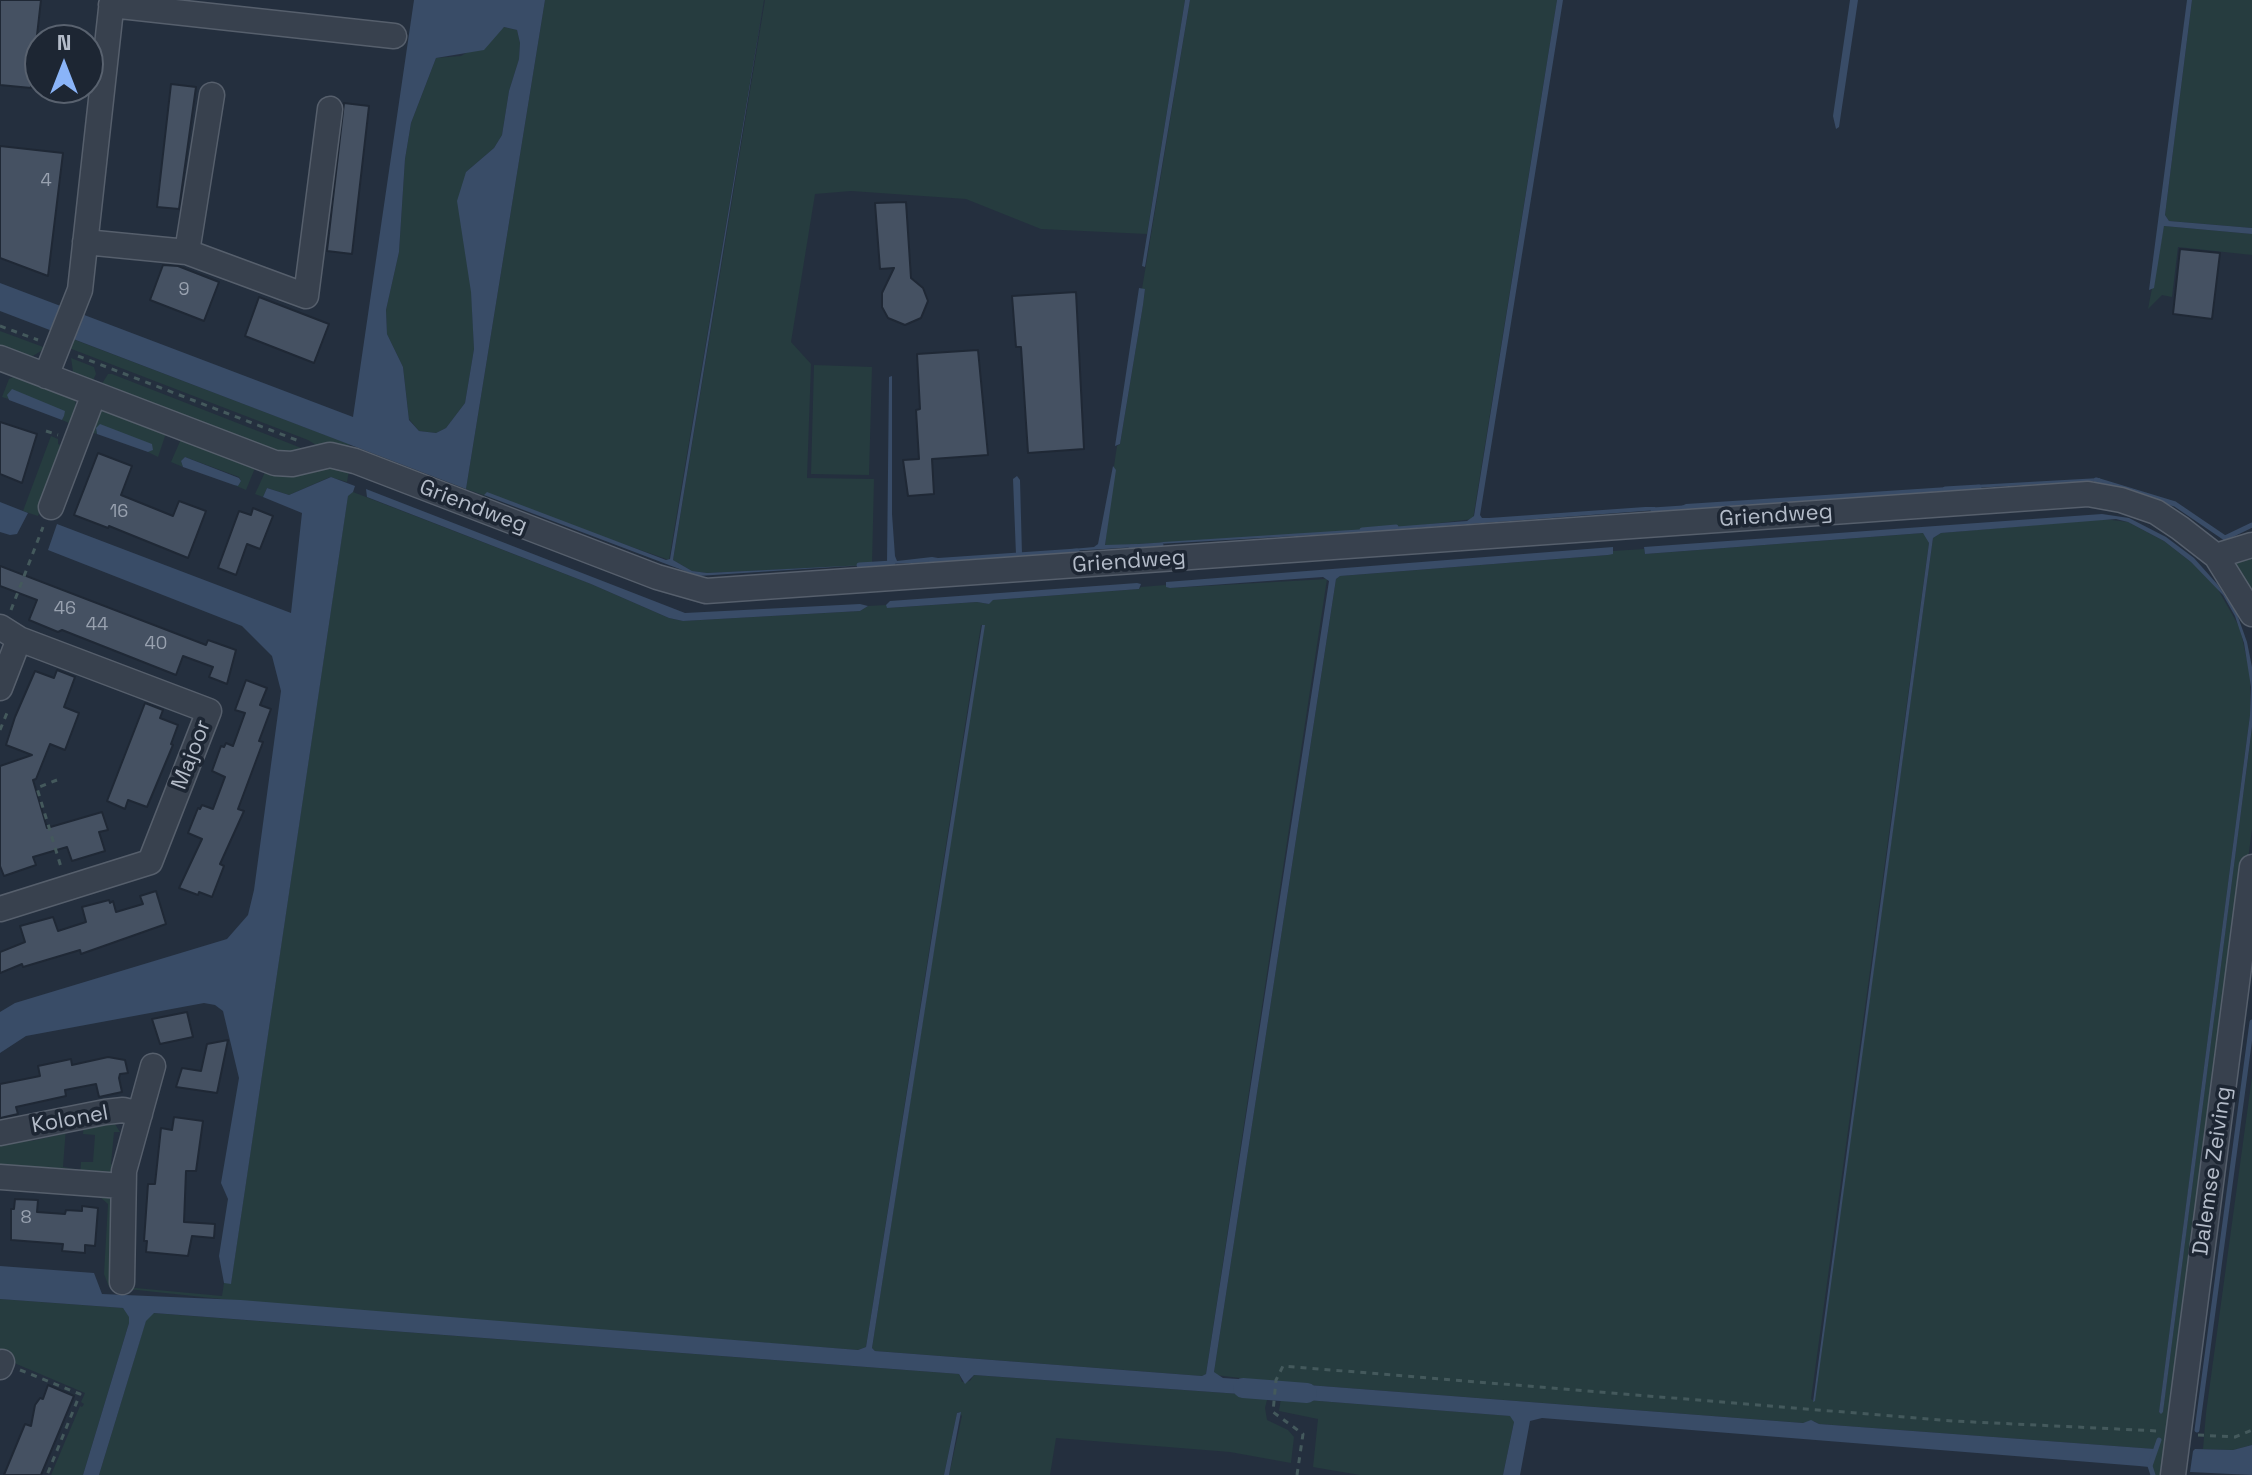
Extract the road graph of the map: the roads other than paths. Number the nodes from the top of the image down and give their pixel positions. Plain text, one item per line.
1 (111, 3) edge
2 (394, 36) dead end
3 (212, 95) dead end
4 (330, 109) dead end
5 (85, 242) junction
6 (187, 252) junction
7 (0, 358) edge
8 (46, 376) junction
9 (94, 394) junction
10 (51, 507) road end
11 (2252, 545) edge
12 (2216, 556) junction
13 (2252, 614) edge
14 (8, 632) edge
15 (0, 688) edge
16 (2252, 867) edge
17 (0, 909) edge
18 (153, 1066) dead end
19 (140, 1114) junction
20 (0, 1133) edge
21 (0, 1177) edge
22 (122, 1186) junction
23 (122, 1282) dead end
24 (2173, 1475) edge

1 - 2 street
1 - 5 street
3 - 6 street
4 - 6 street
5 - 6 street
5 - 8 street
7 - 8 street, Griendweg
8 - 9 street, Griendweg
9 - 10 street
9 - 12 street, Griendweg
11 - 12 street
12 - 13 street, Griendweg
14 - 15 street
14 - 17 street, Majoor
16 - 24 street, Dalemse Zeiving
18 - 19 street, Kolonel
19 - 20 street, Kolonel
19 - 22 street, Kolonel
21 - 22 street
22 - 23 street, Kolonel

